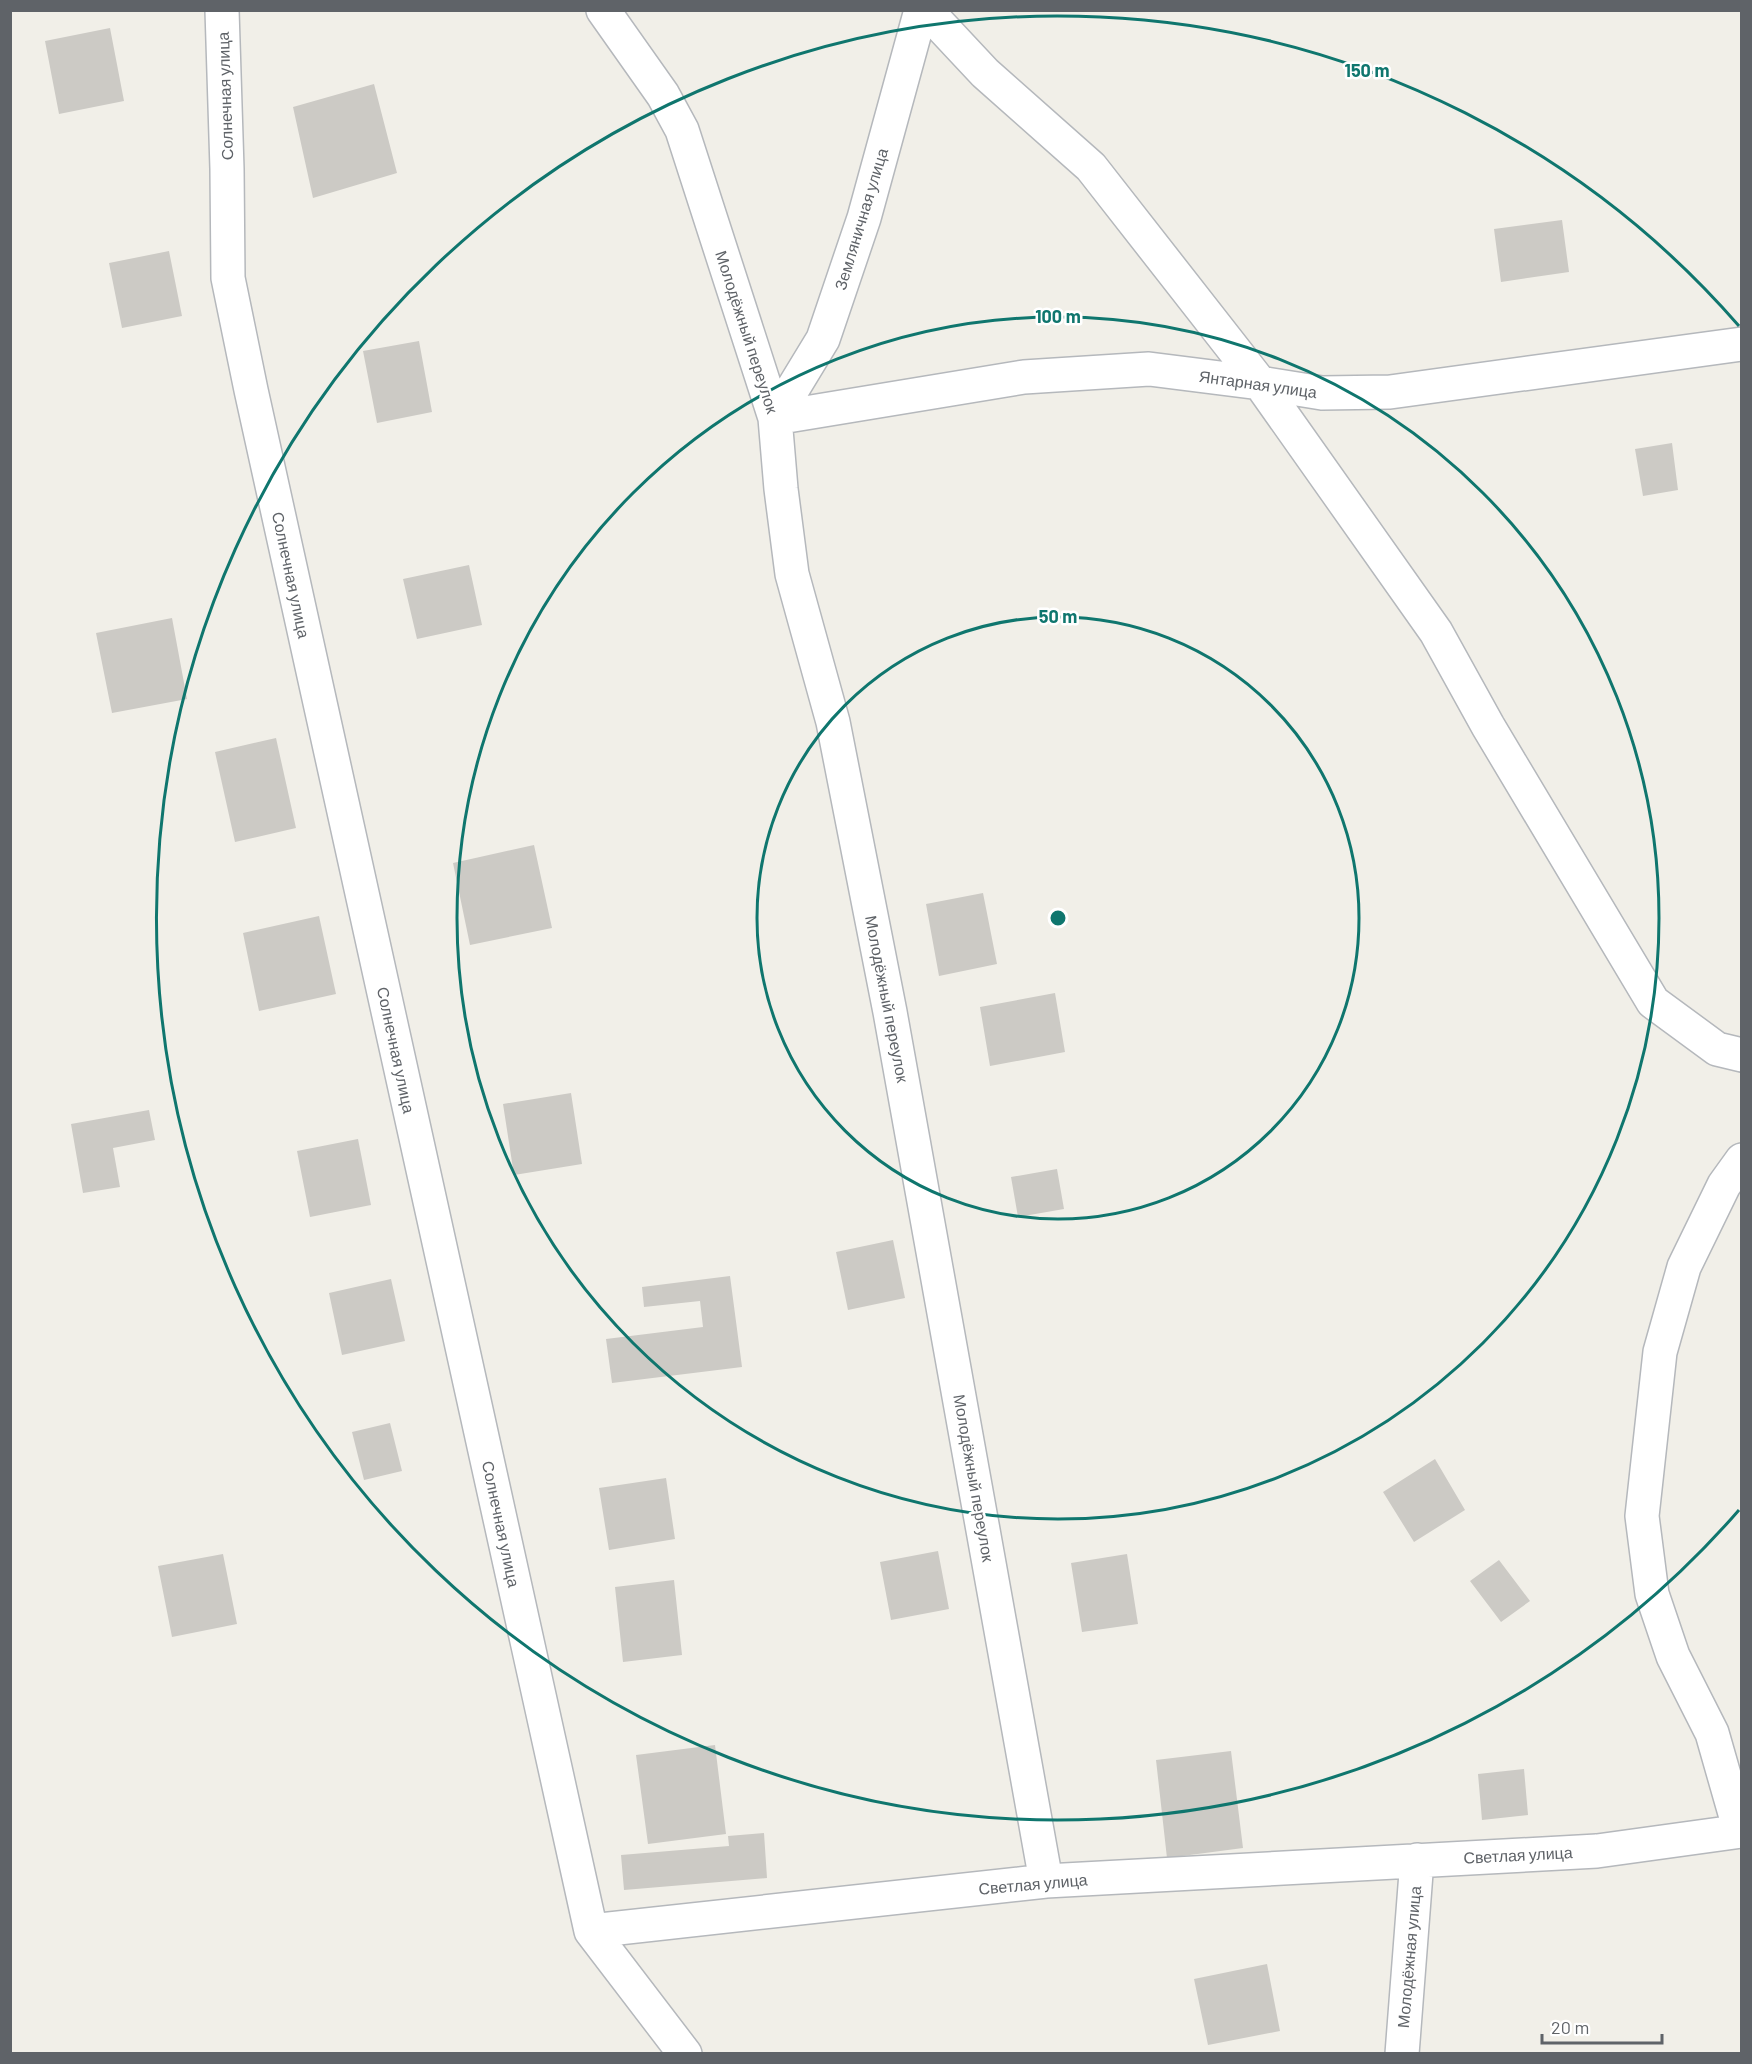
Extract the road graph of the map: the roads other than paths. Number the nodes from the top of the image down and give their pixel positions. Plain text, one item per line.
1 (222, 10) edge
2 (603, 10) edge
3 (921, 10) edge
4 (926, 10) edge
5 (1742, 344) edge
6 (1260, 382) junction
7 (775, 418) junction
8 (1742, 1055) edge
9 (1742, 1160) edge
10 (1741, 1831) edge
11 (1417, 1860) junction
12 (1046, 1881) junction
13 (591, 1931) junction
14 (685, 2054) edge
15 (1402, 2054) edge

1 - 13 street, Солнечная улица
2 - 7 street, Молодёжный переулок
3 - 7 street, Земляничная улица
4 - 6 street
5 - 6 street, Янтарная улица
6 - 7 street, Янтарная улица
6 - 8 street
7 - 12 street, Молодёжный переулок
9 - 10 street, Светлая улица
10 - 11 street, Светлая улица
11 - 12 street, Светлая улица
11 - 15 street, Молодёжная улица
12 - 13 street, Светлая улица
13 - 14 street, Солнечная улица

